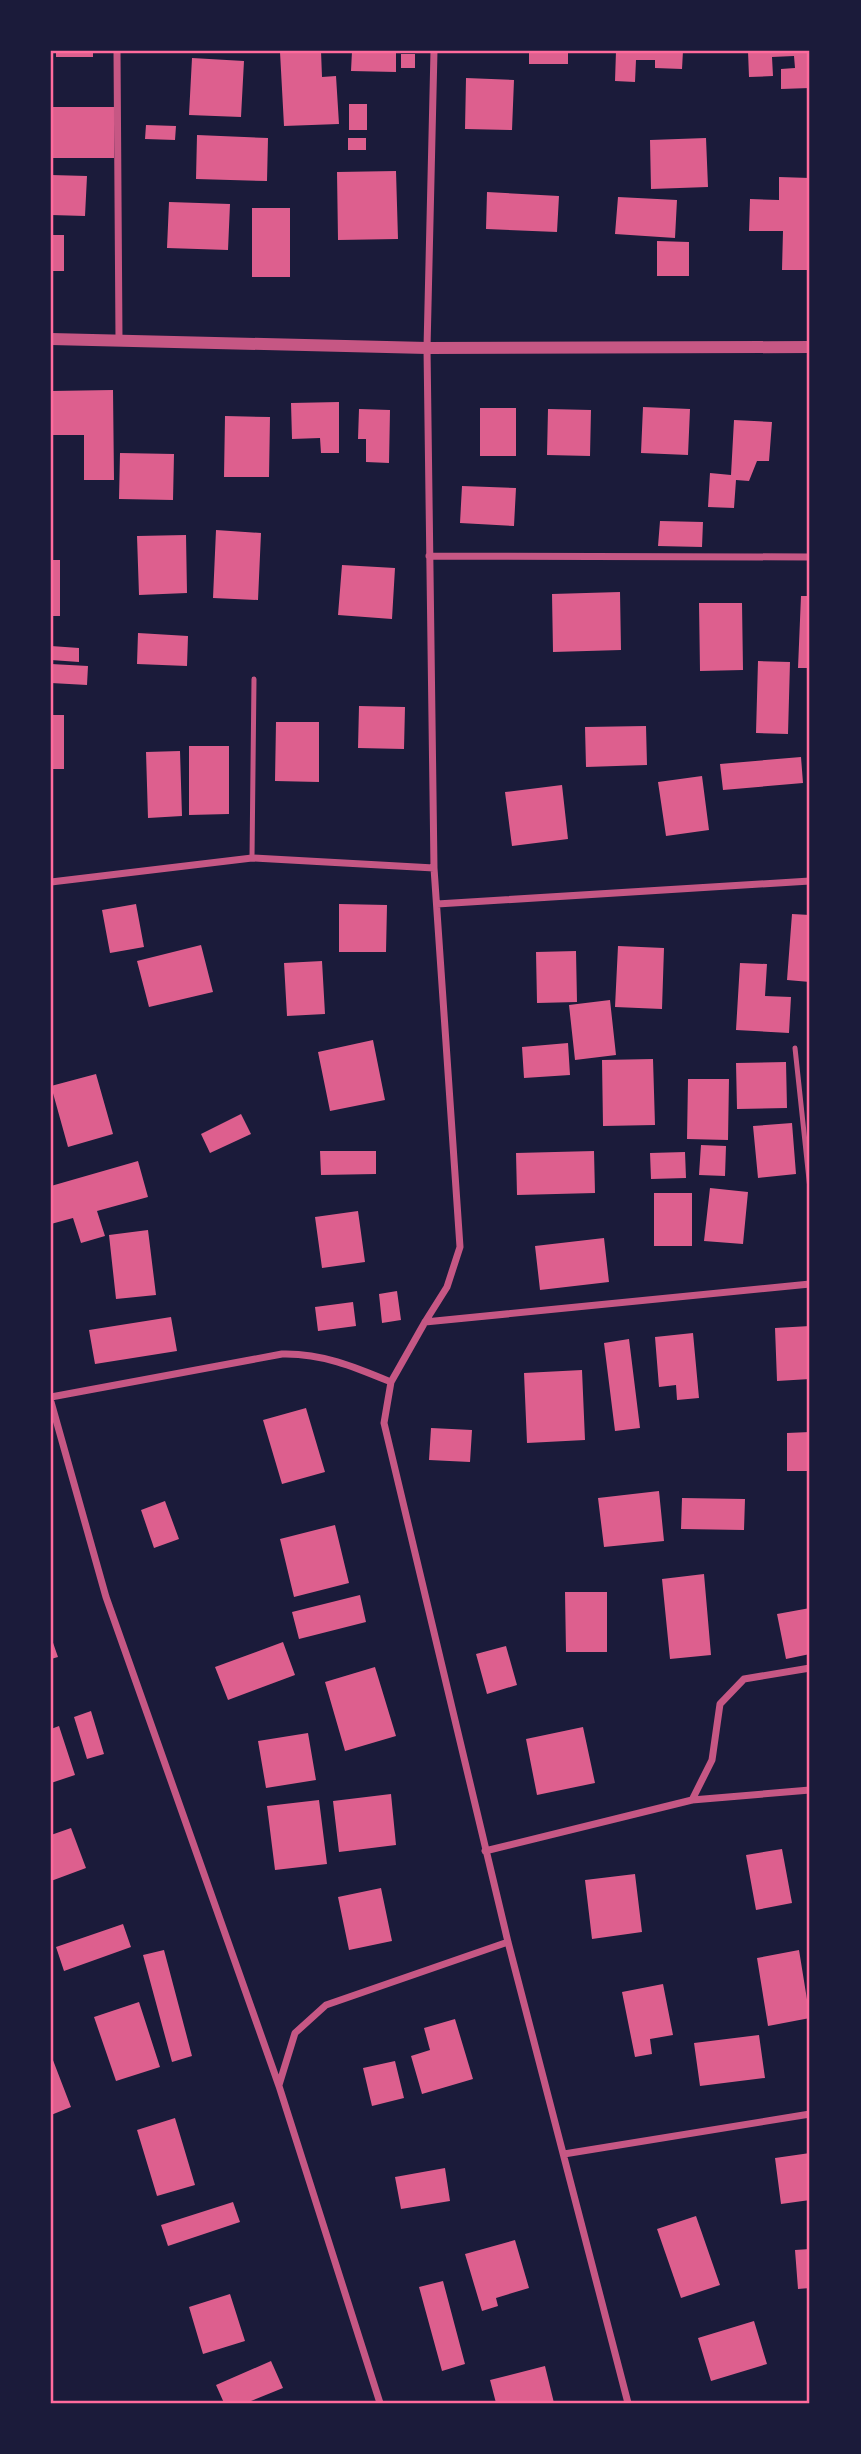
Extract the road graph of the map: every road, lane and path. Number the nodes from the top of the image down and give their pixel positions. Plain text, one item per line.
1 (117, 51) edge
2 (434, 51) edge
3 (51, 339) edge
4 (119, 340) junction
5 (810, 347) edge
6 (427, 348) junction
7 (429, 556) junction
8 (810, 557) edge
9 (254, 679) dead end
10 (251, 858) junction
11 (435, 868) junction
12 (810, 881) edge
13 (51, 882) edge
14 (437, 904) junction
15 (795, 1048) dead end
16 (810, 1189) edge
17 (810, 1284) edge
18 (425, 1322) junction
19 (391, 1382) junction
20 (51, 1399) edge
21 (810, 1668) edge
22 (810, 1790) edge
23 (692, 1800) junction
24 (485, 1851) junction
25 (508, 1942) junction
26 (279, 2086) junction
27 (810, 2114) edge
28 (564, 2154) junction
29 (380, 2403) edge
30 (628, 2403) edge

1 - 4 street
2 - 6 street
3 - 4 street
4 - 6 street
5 - 6 street
5 - 8 lane
6 - 7 street
7 - 8 street
7 - 11 street
9 - 10 lane
10 - 11 street
10 - 13 street
11 - 14 street
12 - 14 street
14 - 18 street
15 - 16 lane
17 - 18 street
18 - 19 street
19 - 20 street
19 - 24 street
20 - 26 street
21 - 23 street
22 - 23 street
23 - 24 street
24 - 25 street
25 - 26 street
25 - 28 street
26 - 29 street
27 - 28 street
28 - 30 street

